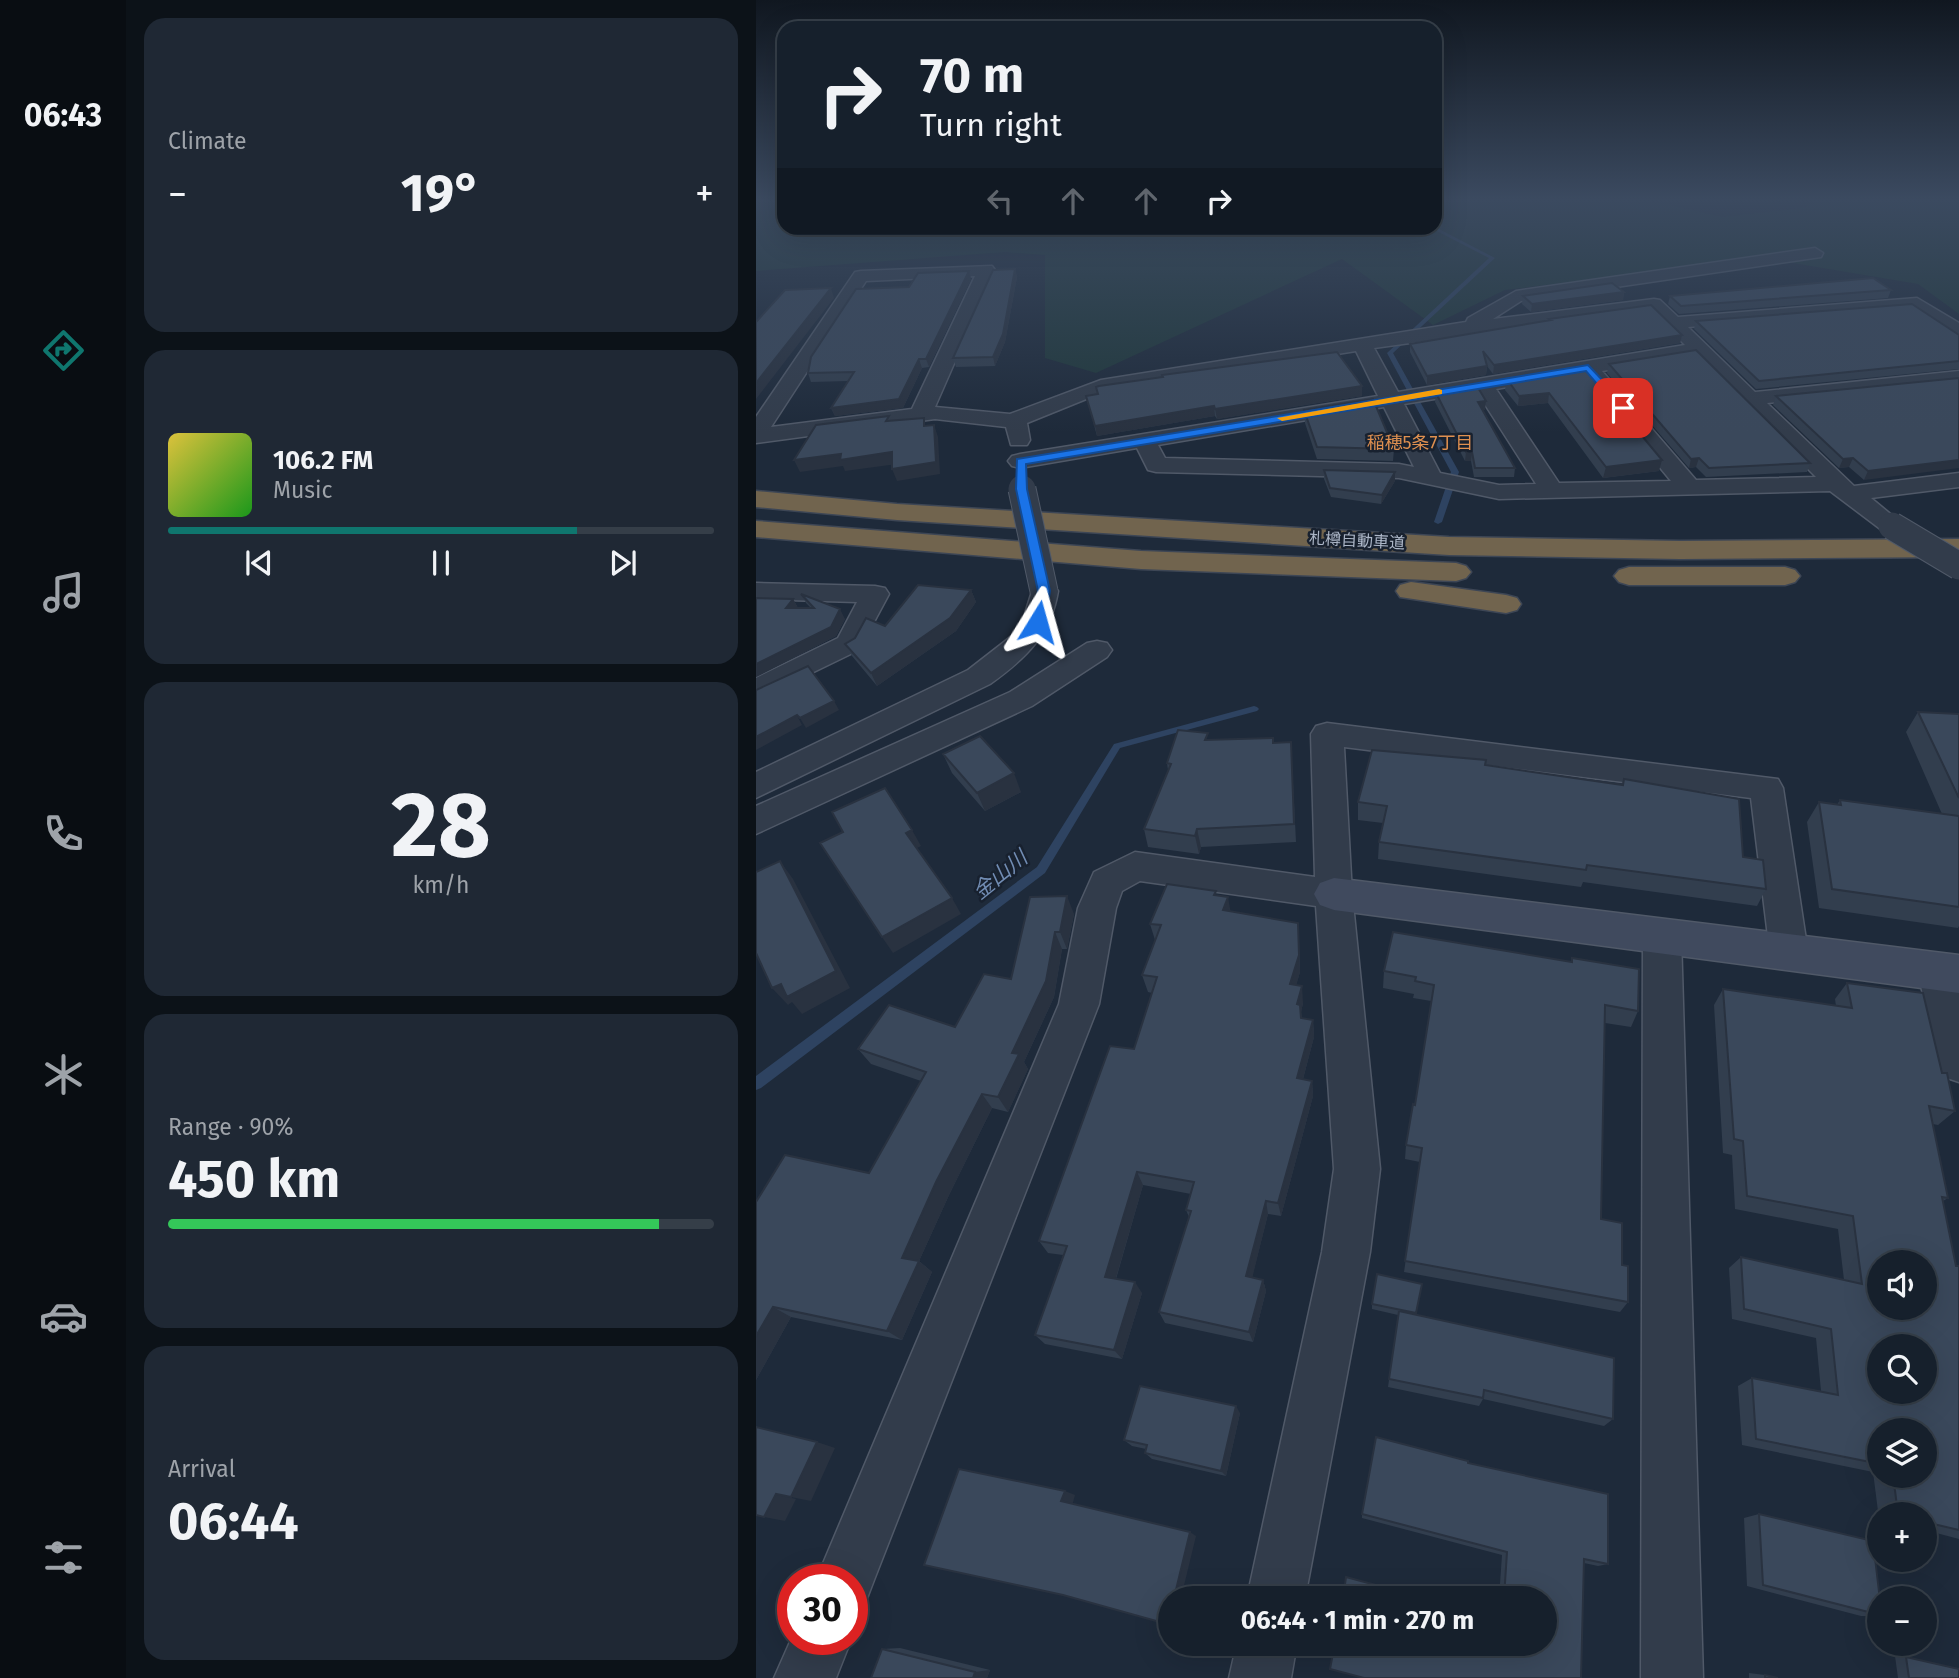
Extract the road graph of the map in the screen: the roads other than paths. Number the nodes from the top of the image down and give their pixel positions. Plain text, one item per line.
1 (861, 276) edge
2 (983, 276) edge
3 (1653, 276) edge
4 (1673, 323) junction
5 (1465, 328) junction
6 (1959, 332) edge
7 (1362, 344) junction
8 (1699, 349) junction
9 (1588, 368) junction
10 (1959, 377) edge
11 (1482, 385) junction
12 (1395, 399) junction
13 (1749, 399) junction
14 (920, 415) junction
15 (1012, 421) junction
16 (756, 435) edge
17 (1145, 440) junction
18 (1020, 461) junction
19 (1433, 478) junction
20 (1959, 480) edge
21 (1691, 489) junction
22 (1841, 489) junction
23 (1553, 492) junction
24 (756, 497) edge
25 (756, 528) edge
26 (1959, 548) edge
27 (1227, 564) junction
28 (1959, 566) edge
29 (1959, 573) edge
30 (756, 591) edge
31 (1506, 604) dead end
32 (1097, 650) dead end
33 (756, 690) edge
34 (756, 786) edge
35 (756, 821) edge
36 (1334, 894) junction
37 (1662, 936) junction
38 (1789, 953) junction
39 (1948, 973) edge
40 (1959, 1063) edge
41 (852, 1564) edge
42 (1278, 1586) edge
43 (815, 1655) edge
44 (1264, 1656) edge
45 (805, 1678) edge
46 (1260, 1678) edge
47 (1672, 1678) edge

1 - 16 street
2 - 14 street
3 - 5 street
4 - 5 street
4 - 6 street
4 - 8 street
5 - 7 street
7 - 12 street
7 - 15 street
8 - 9 street
8 - 13 street
9 - 11 street
9 - 21 street
10 - 13 street
11 - 12 street
11 - 23 street
12 - 17 street
12 - 19 street
13 - 22 street
14 - 15 street
14 - 16 street
15 - 18 street
17 - 18 street
17 - 19 street
18 - 34 street, bridge
19 - 23 street
20 - 22 street
21 - 22 street
21 - 23 street
22 - 28 street, bridge
24 - 26 highway, 札樽自動車道
25 - 27 highway, 札樽自動車道
27 - 29 highway, 札樽自動車道
27 - 31 highway
30 - 33 street
32 - 35 street
36 - 37 street
36 - 38 street
36 - 41 street
36 - 42 street
37 - 38 street
37 - 47 street
38 - 39 street
39 - 40 street
43 - 45 street
44 - 46 street

